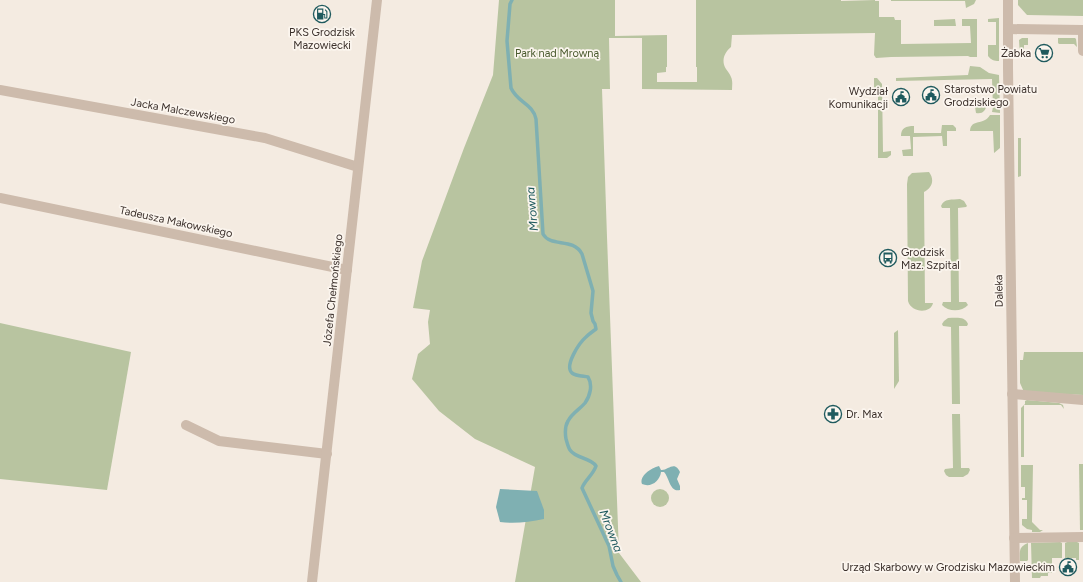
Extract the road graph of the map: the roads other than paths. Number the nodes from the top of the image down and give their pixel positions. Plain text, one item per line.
1 (377, 0) edge
2 (1008, 0) edge
3 (1008, 29) junction
4 (1083, 30) edge
5 (1083, 51) edge
6 (0, 90) edge
7 (358, 167) junction
8 (0, 198) edge
9 (347, 270) junction
10 (1012, 394) junction
11 (1083, 400) edge
12 (186, 425) dead end
13 (327, 454) junction
14 (1014, 538) junction
15 (1083, 538) edge
16 (312, 582) edge
17 (1015, 582) edge

1 - 7 street, Józefa Chełmońskiego
2 - 3 street, Daleka
3 - 4 street
3 - 10 street, Daleka
4 - 5 street
6 - 7 street, Jacka Malczewskiego
7 - 9 street, Józefa Chełmońskiego
8 - 9 street, Tadeusza Makowskiego
9 - 13 street, Józefa Chełmońskiego
10 - 11 street
10 - 14 street, Daleka
12 - 13 street
13 - 16 street, Józefa Chełmońskiego
14 - 15 street
14 - 17 street, Daleka

